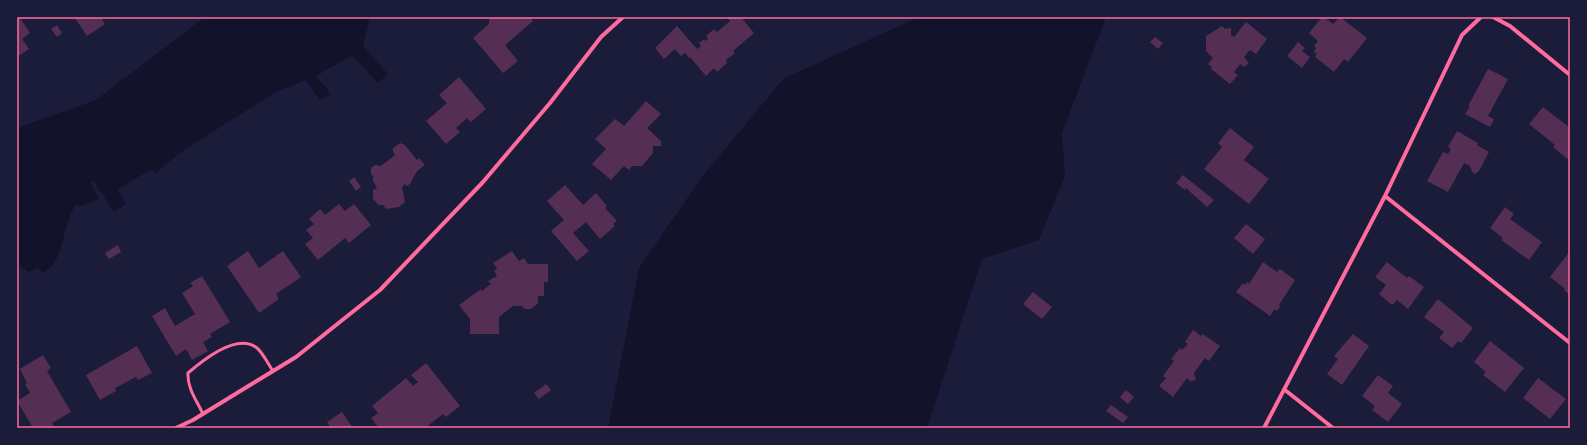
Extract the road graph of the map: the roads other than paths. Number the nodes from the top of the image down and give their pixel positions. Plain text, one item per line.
1 (623, 17) edge
2 (1481, 17) edge
3 (1493, 17) edge
4 (1570, 74) edge
5 (1385, 196) junction
6 (1570, 343) edge
7 (273, 371) junction
8 (1285, 390) junction
9 (203, 414) junction
10 (176, 428) edge
11 (1264, 428) edge
12 (1333, 428) edge

1 - 7 street
2 - 5 street
3 - 4 street
5 - 6 street
5 - 8 street
7 - 9 street
7 - 9 lane
8 - 11 street
8 - 12 street
9 - 10 street

